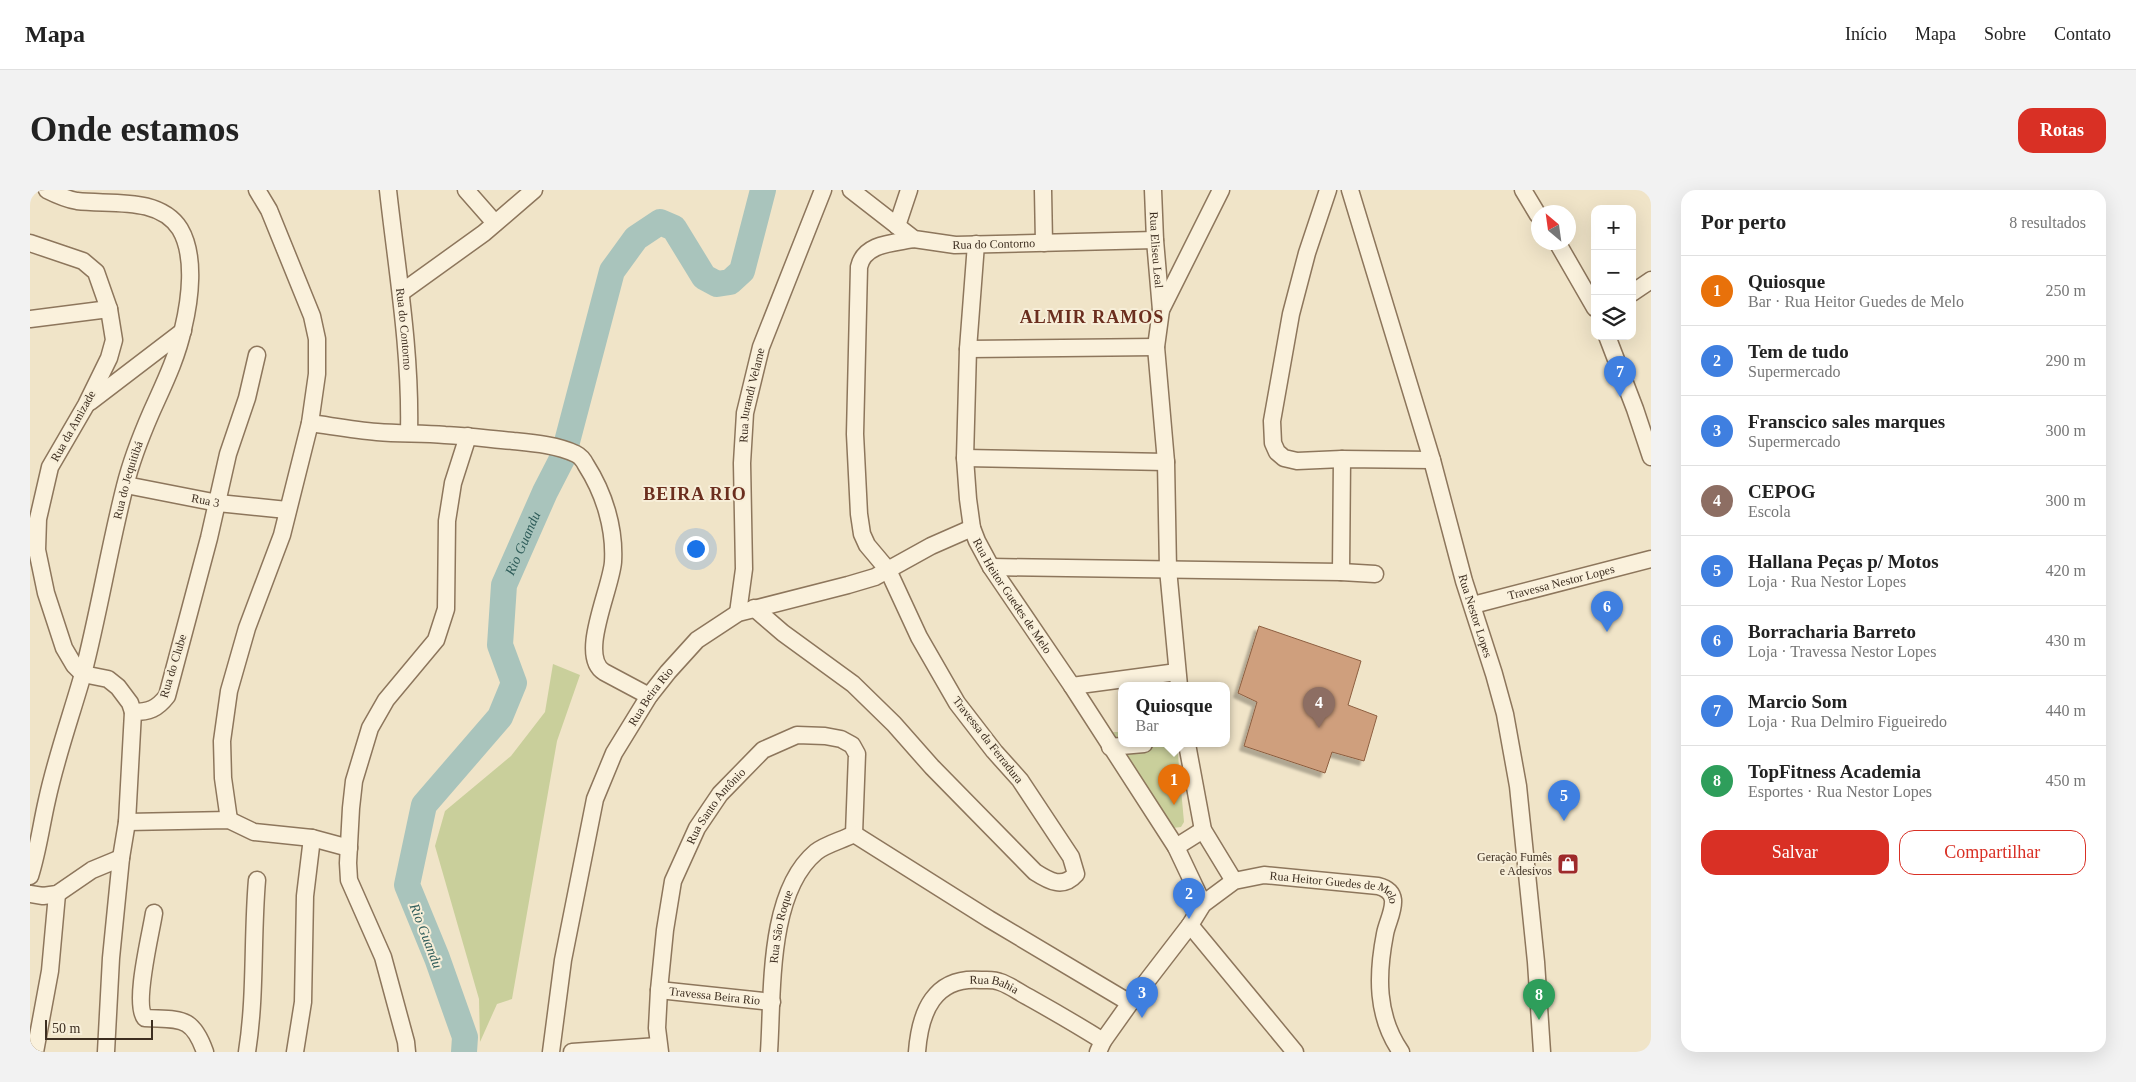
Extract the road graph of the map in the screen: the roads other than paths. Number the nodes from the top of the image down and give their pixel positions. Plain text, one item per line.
1 (47, 190) edge
2 (258, 190) edge
3 (388, 190) edge
4 (466, 190) edge
5 (534, 190) edge
6 (823, 190) edge
7 (851, 190) edge
8 (909, 190) edge
9 (1043, 190) edge
10 (1154, 190) edge
11 (1221, 190) edge
12 (1328, 190) edge
13 (1350, 190) edge
14 (1523, 190) edge
15 (1532, 205) edge
16 (495, 223) junction
17 (897, 226) junction
18 (914, 239) junction
19 (1155, 240) junction
20 (30, 243) edge
21 (1044, 243) junction
22 (976, 244) junction
23 (1562, 250) edge
24 (1651, 280) edge
25 (1636, 290) edge
26 (402, 292) junction
27 (1591, 300) edge
28 (109, 309) junction
29 (1161, 310) junction
30 (30, 319) edge
31 (183, 330) junction
32 (1609, 340) edge
33 (1156, 347) junction
34 (968, 350) junction
35 (257, 355) dead end
36 (86, 405) junction
37 (310, 423) junction
38 (410, 433) junction
39 (468, 436) junction
40 (1651, 457) edge
41 (965, 458) junction
42 (1342, 459) junction
43 (1432, 460) junction
44 (1166, 462) junction
45 (126, 485) junction
46 (218, 503) junction
47 (287, 510) junction
48 (972, 528) junction
49 (1651, 559) edge
50 (991, 567) junction
51 (1168, 569) junction
52 (888, 570) junction
53 (1341, 572) junction
54 (1374, 574) dead end
55 (1472, 605) junction
56 (754, 608) junction
57 (738, 613) junction
58 (83, 674) junction
59 (1178, 679) edge
60 (1133, 682) edge
61 (1118, 683) edge
62 (1072, 686) junction
63 (650, 696) junction
64 (132, 712) junction
65 (1118, 746) edge
66 (1110, 747) junction
67 (1188, 747) edge
68 (229, 820) junction
69 (127, 822) junction
70 (1203, 830) junction
71 (854, 834) junction
72 (312, 838) junction
73 (1176, 847) junction
74 (349, 848) junction
75 (121, 858) junction
76 (30, 876) edge
77 (258, 880) dead end
78 (1234, 880) junction
79 (30, 894) edge
80 (58, 894) junction
81 (1203, 904) junction
82 (154, 912) dead end
83 (1190, 925) junction
84 (659, 990) junction
85 (772, 1002) junction
86 (1130, 1003) junction
87 (1100, 1047) edge
88 (659, 1049) edge
89 (35, 1052) edge
90 (106, 1052) edge
91 (204, 1052) edge
92 (247, 1052) edge
93 (295, 1052) edge
94 (406, 1052) edge
95 (551, 1052) edge
96 (572, 1052) edge
97 (769, 1052) edge
98 (917, 1052) edge
99 (1084, 1052) edge
100 (1295, 1052) edge
101 (1401, 1052) edge
102 (1542, 1052) edge

1 - 31 street, Rua do Jequitibá
2 - 37 street
3 - 26 street
4 - 16 street
5 - 16 street, Rua do Contorno
6 - 57 street, Rua Jurandi Velame
7 - 17 street, Rua do Contorno
8 - 17 street
9 - 21 street
10 - 19 street, Rua Eliseu Leal
11 - 29 street
12 - 42 street
13 - 43 street, Rua Nestor Lopes
14 - 15 street
16 - 26 street, Rua do Contorno
17 - 18 street, Rua do Contorno
18 - 22 street, Rua do Contorno
18 - 52 street, Travessa da Ferradura
19 - 21 street, Rua do Contorno
19 - 29 street, Rua Eliseu Leal
20 - 28 street, Rua da Amizade
21 - 22 street, Rua do Contorno
22 - 34 street, Rua Heitor Guedes de Melo
23 - 27 street
24 - 25 street
26 - 38 street, Rua do Contorno
28 - 30 street
28 - 36 street, Rua da Amizade
29 - 33 street
31 - 36 street
31 - 45 street, Rua do Jequitibá
32 - 40 street
33 - 34 street
33 - 44 street
34 - 41 street, Rua Heitor Guedes de Melo
35 - 46 street, Rua do Clube
36 - 58 street, Rua da Amizade
37 - 38 street
37 - 47 street
38 - 39 street
39 - 63 street
39 - 74 street
41 - 44 street
41 - 48 street, Rua Heitor Guedes de Melo
42 - 43 street
42 - 53 street
43 - 55 street, Rua Nestor Lopes
44 - 51 street
45 - 46 street, Rua 3
45 - 58 street, Rua do Jequitibá
46 - 47 street, Rua 3
46 - 64 street, Rua do Clube
47 - 68 street
48 - 50 street, Rua Heitor Guedes de Melo
48 - 52 street, Rua Beira Rio
49 - 55 street, Travessa Nestor Lopes
50 - 51 street
50 - 62 street, Rua Heitor Guedes de Melo
51 - 53 street
51 - 59 street
52 - 56 street, Rua Beira Rio
52 - 56 street, Travessa da Ferradura
53 - 54 street
55 - 102 street, Rua Nestor Lopes
56 - 57 street, Rua Beira Rio
57 - 63 street, Rua Beira Rio
58 - 64 street
58 - 76 street, Rua do Jequitibá
59 - 60 street
61 - 62 street
62 - 66 street, Rua Heitor Guedes de Melo
63 - 95 street, Rua Beira Rio
64 - 69 street
65 - 66 street
66 - 73 street, Rua Heitor Guedes de Melo
67 - 70 street
68 - 69 street
68 - 72 street
69 - 75 street
70 - 73 street
70 - 78 street
71 - 84 street, Rua Santo Antônio
71 - 85 street, Rua Sâo Roque
71 - 86 street
72 - 74 street
72 - 93 street
73 - 81 street, Rua Heitor Guedes de Melo
74 - 94 street
75 - 80 street
75 - 90 street
77 - 92 street
78 - 81 street
78 - 101 street, Rua Heitor Guedes de Melo
79 - 80 street
80 - 89 street
81 - 83 street
82 - 91 street
83 - 86 street
83 - 100 street
84 - 85 street, Travessa Beira Rio
84 - 88 street, Rua Santo Antônio
85 - 97 street, Rua Sâo Roque
86 - 87 street
87 - 98 street, Rua Bahia
87 - 99 street
88 - 96 street

